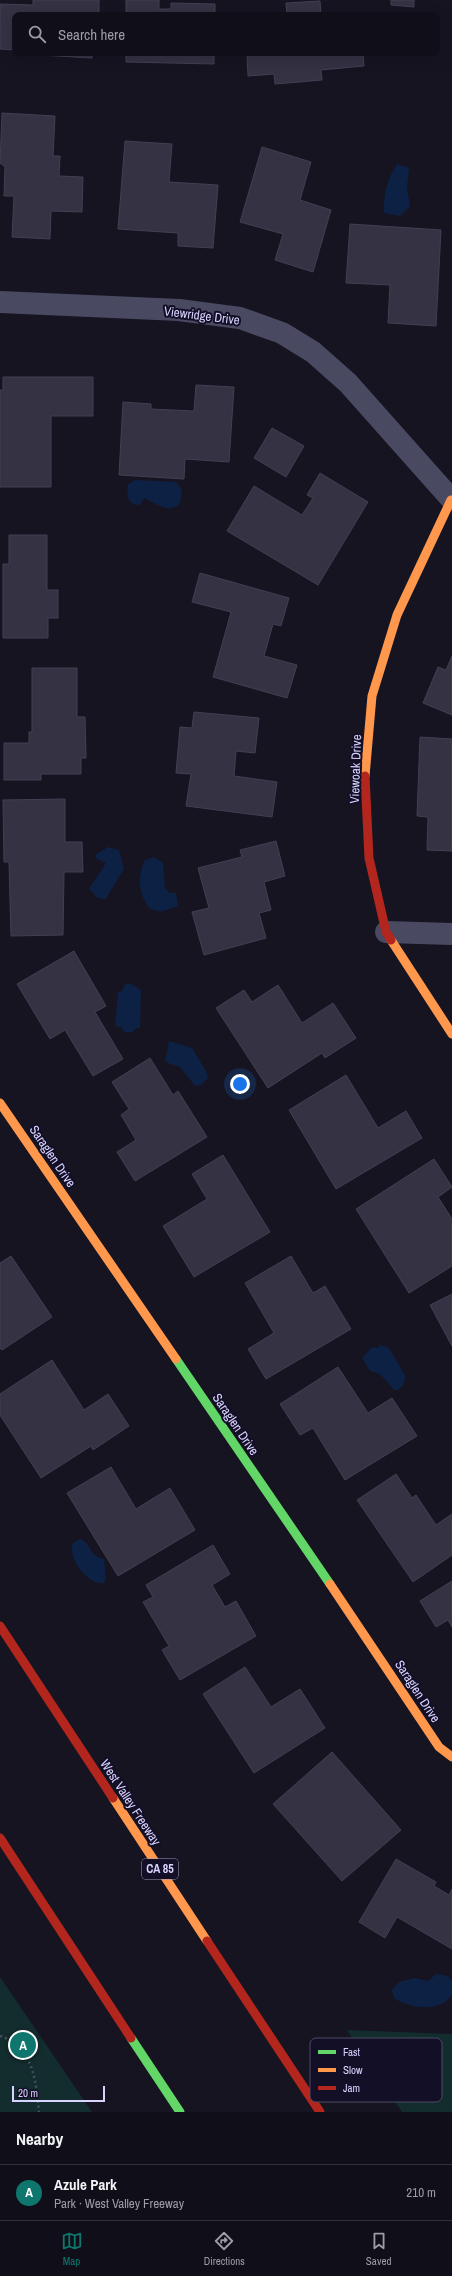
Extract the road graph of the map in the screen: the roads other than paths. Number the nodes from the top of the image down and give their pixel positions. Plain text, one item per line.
1 (0, 302) edge
2 (452, 500) edge
3 (386, 932) junction
4 (452, 934) edge
5 (452, 1034) edge
6 (0, 1103) edge
7 (0, 1626) edge
8 (452, 1757) edge
9 (0, 1838) edge
10 (310, 2097) edge
11 (313, 2102) edge
12 (180, 2112) edge
13 (320, 2112) edge

1 - 2 street, Viewridge Drive
2 - 3 main road, Viewoak Drive
3 - 4 street
3 - 5 main road, Viewoak Drive
6 - 8 main road, Saraglen Drive
7 - 10 main road, West Valley Freeway / CA 85
9 - 12 main road
11 - 13 main road, West Valley Freeway / CA 85

